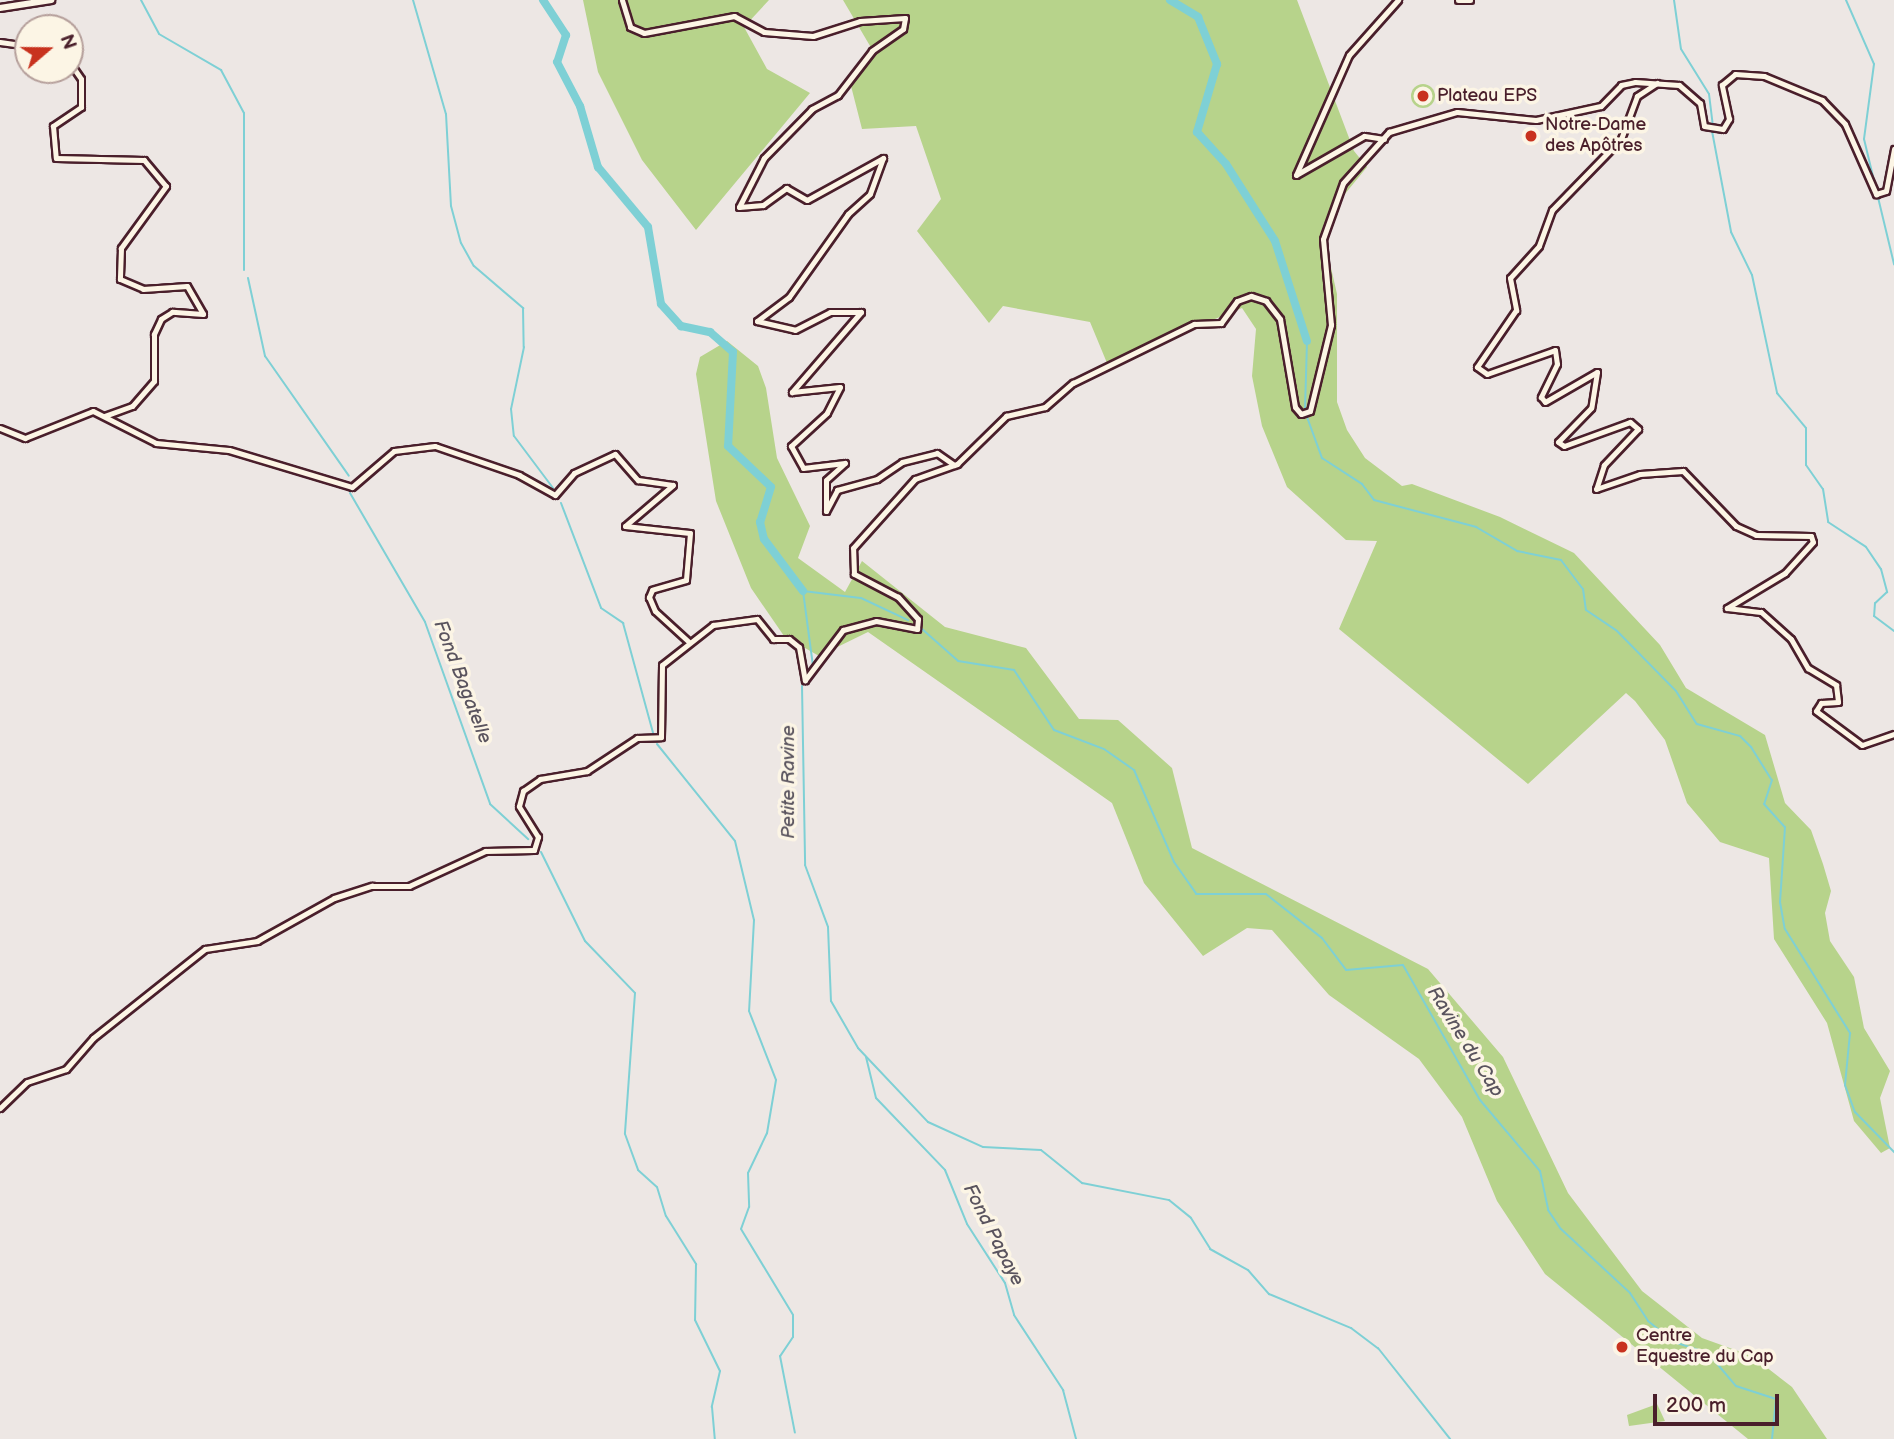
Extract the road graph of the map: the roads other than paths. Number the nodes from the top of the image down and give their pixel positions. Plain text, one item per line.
1 (51, 0) edge
2 (622, 0) edge
3 (1398, 0) edge
4 (1458, 0) edge
5 (1470, 0) edge
6 (0, 8) edge
7 (1657, 83) junction
8 (81, 84) edge
9 (1384, 139) junction
10 (1894, 149) edge
11 (105, 416) junction
12 (0, 428) edge
13 (954, 466) junction
14 (689, 642) junction
15 (1894, 734) edge
16 (0, 1108) edge

1 - 6 highway
2 - 13 main road
3 - 9 main road
4 - 5 main road
7 - 9 main road
7 - 10 main road
7 - 15 main road
8 - 11 main road
9 - 13 main road
11 - 12 main road
11 - 14 main road
13 - 14 main road
14 - 16 main road

